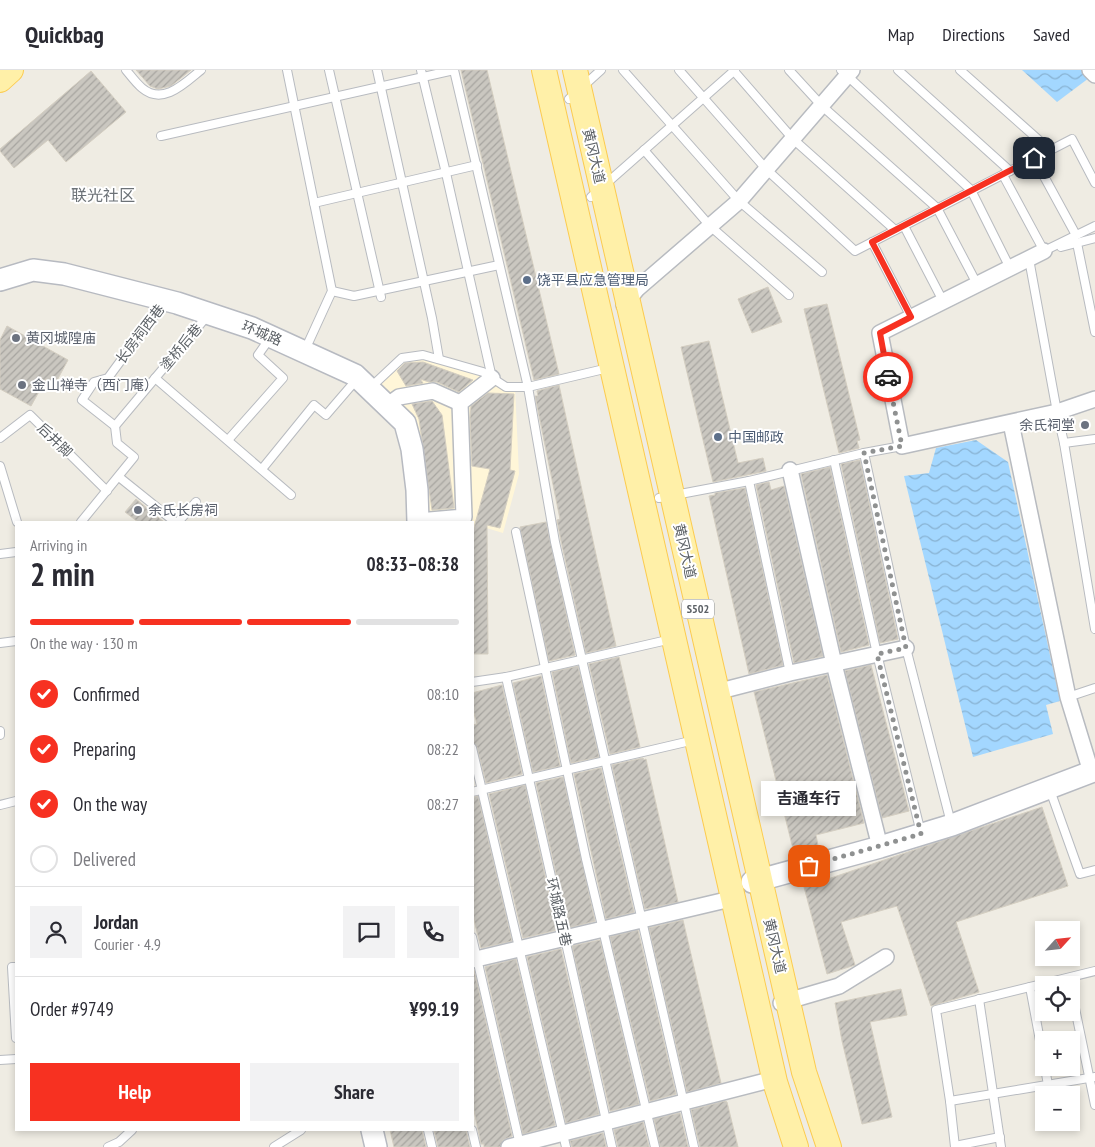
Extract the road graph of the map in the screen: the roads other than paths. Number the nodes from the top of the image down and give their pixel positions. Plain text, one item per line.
1 (126, 70) edge
2 (201, 70) edge
3 (286, 70) edge
4 (329, 70) edge
5 (377, 70) edge
6 (420, 70) edge
7 (454, 70) edge
8 (544, 70) edge
9 (575, 70) edge
10 (601, 70) edge
11 (623, 70) edge
12 (680, 70) edge
13 (734, 70) edge
14 (789, 70) edge
15 (898, 70) edge
16 (960, 70) edge
17 (1090, 70) edge
18 (846, 72) edge
19 (1095, 75) edge
20 (704, 98) junction
21 (569, 99) dead end
22 (822, 106) junction
23 (672, 126) junction
24 (162, 136) dead end
25 (793, 139) junction
26 (644, 150) junction
27 (1050, 150) junction
28 (1034, 158) junction
29 (477, 165) junction
30 (767, 170) junction
31 (446, 173) junction
32 (1007, 173) junction
33 (402, 183) junction
34 (1095, 183) edge
35 (971, 190) junction
36 (591, 197) dead end
37 (739, 201) junction
38 (314, 203) junction
39 (937, 208) junction
40 (710, 226) junction
41 (904, 226) junction
42 (1095, 226) edge
43 (896, 230) junction
44 (1095, 238) edge
45 (1077, 239) junction
46 (872, 242) junction
47 (1044, 251) junction
48 (1029, 259) junction
49 (499, 265) junction
50 (1010, 268) junction
51 (822, 272) dead end
52 (0, 280) edge
53 (977, 284) junction
54 (332, 291) junction
55 (789, 295) dead end
56 (381, 297) dead end
57 (166, 300) junction
58 (943, 301) junction
59 (619, 312) dead end
60 (209, 314) junction
61 (911, 317) junction
62 (1095, 332) edge
63 (271, 337) junction
64 (305, 352) junction
65 (439, 359) junction
66 (600, 370) dead end
67 (155, 378) junction
68 (492, 378) junction
69 (364, 383) junction
70 (528, 386) junction
71 (1095, 399) edge
72 (460, 403) junction
73 (388, 405) junction
74 (1056, 412) junction
75 (1011, 422) junction
76 (115, 426) junction
77 (0, 438) edge
78 (1095, 439) edge
79 (228, 440) junction
80 (1064, 443) junction
81 (902, 446) junction
82 (864, 453) junction
83 (834, 460) junction
84 (0, 466) edge
85 (262, 469) junction
86 (790, 470) junction
87 (119, 477) junction
88 (749, 481) junction
89 (107, 491) junction
90 (291, 495) dead end
91 (659, 498) dead end
92 (196, 502) dead end
93 (17, 521) edge
94 (82, 521) edge
95 (175, 521) edge
96 (177, 521) edge
97 (418, 521) edge
98 (427, 521) edge
99 (516, 532) dead end
100 (15, 552) edge
101 (0, 554) edge
102 (1095, 629) edge
103 (15, 641) edge
104 (663, 641) dead end
105 (0, 643) edge
106 (906, 648) junction
107 (877, 654) junction
108 (834, 664) junction
109 (790, 673) junction
110 (506, 677) junction
111 (474, 682) edge
112 (1095, 688) edge
113 (728, 689) dead end
114 (1068, 697) junction
115 (0, 731) edge
116 (0, 735) edge
117 (686, 742) dead end
118 (474, 756) edge
119 (1093, 773) edge
120 (1050, 788) junction
121 (474, 792) edge
122 (15, 801) edge
123 (0, 804) edge
124 (952, 825) junction
125 (921, 834) junction
126 (880, 847) junction
127 (1095, 870) edge
128 (752, 882) dead end
129 (722, 901) dead end
130 (474, 946) edge
131 (886, 957) dead end
132 (474, 960) edge
133 (15, 967) edge
134 (1095, 971) edge
135 (1080, 979) edge
136 (1030, 987) junction
137 (1035, 987) edge
138 (979, 999) junction
139 (780, 1004) dead end
140 (15, 1020) edge
141 (1079, 1021) edge
142 (1038, 1031) edge
143 (15, 1059) edge
144 (0, 1060) edge
145 (1046, 1076) edge
146 (1092, 1077) edge
147 (766, 1081) dead end
148 (1048, 1085) junction
149 (994, 1094) junction
150 (950, 1101) junction
151 (1095, 1105) edge
152 (131, 1131) edge
153 (299, 1131) edge
154 (372, 1131) edge
155 (428, 1131) edge
156 (472, 1131) edge
157 (1000, 1137) junction
158 (108, 1147) edge
159 (274, 1147) edge
160 (376, 1147) edge
161 (432, 1147) edge
162 (476, 1147) edge
163 (509, 1147) edge
164 (520, 1147) edge
165 (566, 1147) edge
166 (612, 1147) edge
167 (655, 1147) edge
168 (694, 1147) edge
169 (796, 1147) edge
170 (829, 1147) edge
171 (955, 1147) edge
172 (1001, 1147) edge

1 - 2 lane
3 - 38 lane
4 - 56 lane
5 - 33 lane
6 - 31 lane
7 - 24 lane
7 - 29 lane
8 - 169 main road, S502
9 - 170 main road, 黄冈大道 / S502
10 - 21 lane
11 - 23 lane
12 - 20 lane
13 - 20 lane
13 - 25 lane
14 - 22 lane
15 - 32 lane
16 - 27 lane
17 - 19 street
18 - 22 street
18 - 35 lane
20 - 23 lane
20 - 30 lane
22 - 25 street
22 - 39 lane
23 - 26 lane
23 - 37 lane
25 - 30 street
25 - 43 lane
26 - 36 lane
26 - 40 lane
27 - 28 lane
27 - 34 lane
28 - 32 lane
28 - 45 lane
29 - 31 lane
29 - 49 lane
30 - 37 street
30 - 46 lane
31 - 33 lane
31 - 68 lane
32 - 35 lane
32 - 47 lane
33 - 38 lane
33 - 65 lane
35 - 39 lane
35 - 50 lane
37 - 40 street
37 - 51 lane
38 - 54 lane
39 - 41 lane
39 - 53 lane
40 - 55 lane
40 - 59 street
41 - 43 lane
41 - 58 lane
42 - 45 lane
43 - 46 lane
44 - 45 lane
45 - 47 lane
45 - 62 lane
46 - 61 lane
47 - 48 street
48 - 50 street
48 - 74 lane
49 - 54 lane
49 - 70 lane
50 - 53 street
52 - 57 main road, 环城路
53 - 58 street
54 - 64 lane
57 - 60 main road, 环城路
57 - 76 lane, 长房祠西巷
58 - 61 street
60 - 63 main road, 环城路
60 - 67 lane, 塗桥后巷
61 - 81 street
63 - 64 main road, 环城路
63 - 79 lane
64 - 69 main road, 环城路
65 - 68 lane
65 - 69 lane
66 - 70 lane
67 - 76 lane, 塗桥后巷
67 - 79 lane
68 - 70 lane
68 - 72 street
69 - 73 main road, 环城路
69 - 85 lane
70 - 168 lane
71 - 74 street
72 - 73 street
72 - 98 street
73 - 97 main road, 环城路
74 - 75 street
74 - 80 lane
75 - 81 street
75 - 114 street
76 - 87 lane
77 - 89 lane, 后井脚
78 - 80 lane
79 - 85 lane
80 - 102 lane
81 - 82 lane
82 - 83 lane
82 - 106 lane
83 - 86 lane
83 - 107 lane
84 - 93 lane
85 - 90 lane
86 - 88 lane
86 - 108 street
87 - 89 lane
87 - 95 lane
88 - 91 lane
88 - 109 lane
89 - 94 lane
92 - 96 lane
99 - 167 lane
100 - 101 lane
103 - 105 lane
104 - 110 lane
106 - 107 street
106 - 124 lane
107 - 108 street
107 - 125 lane
108 - 109 street
108 - 126 street
109 - 113 street
110 - 111 lane
110 - 166 lane, 环城路五巷
112 - 114 lane
114 - 119 street
115 - 116 lane
117 - 121 lane
118 - 165 lane
119 - 120 main road
120 - 124 main road
120 - 127 lane
122 - 123 lane
124 - 125 main road
125 - 126 main road
126 - 128 main road
129 - 132 street
130 - 164 lane
131 - 139 street
133 - 140 lane
134 - 135 lane
136 - 137 lane
136 - 138 lane
136 - 142 lane
138 - 149 lane
138 - 150 lane
141 - 146 lane
143 - 144 lane
145 - 148 lane
146 - 148 lane
146 - 151 lane
147 - 163 street
148 - 149 lane
149 - 150 lane
149 - 157 lane
150 - 171 lane
152 - 158 lane
153 - 159 lane
154 - 160 main road
155 - 161 lane
156 - 162 lane
157 - 171 lane
157 - 172 lane

